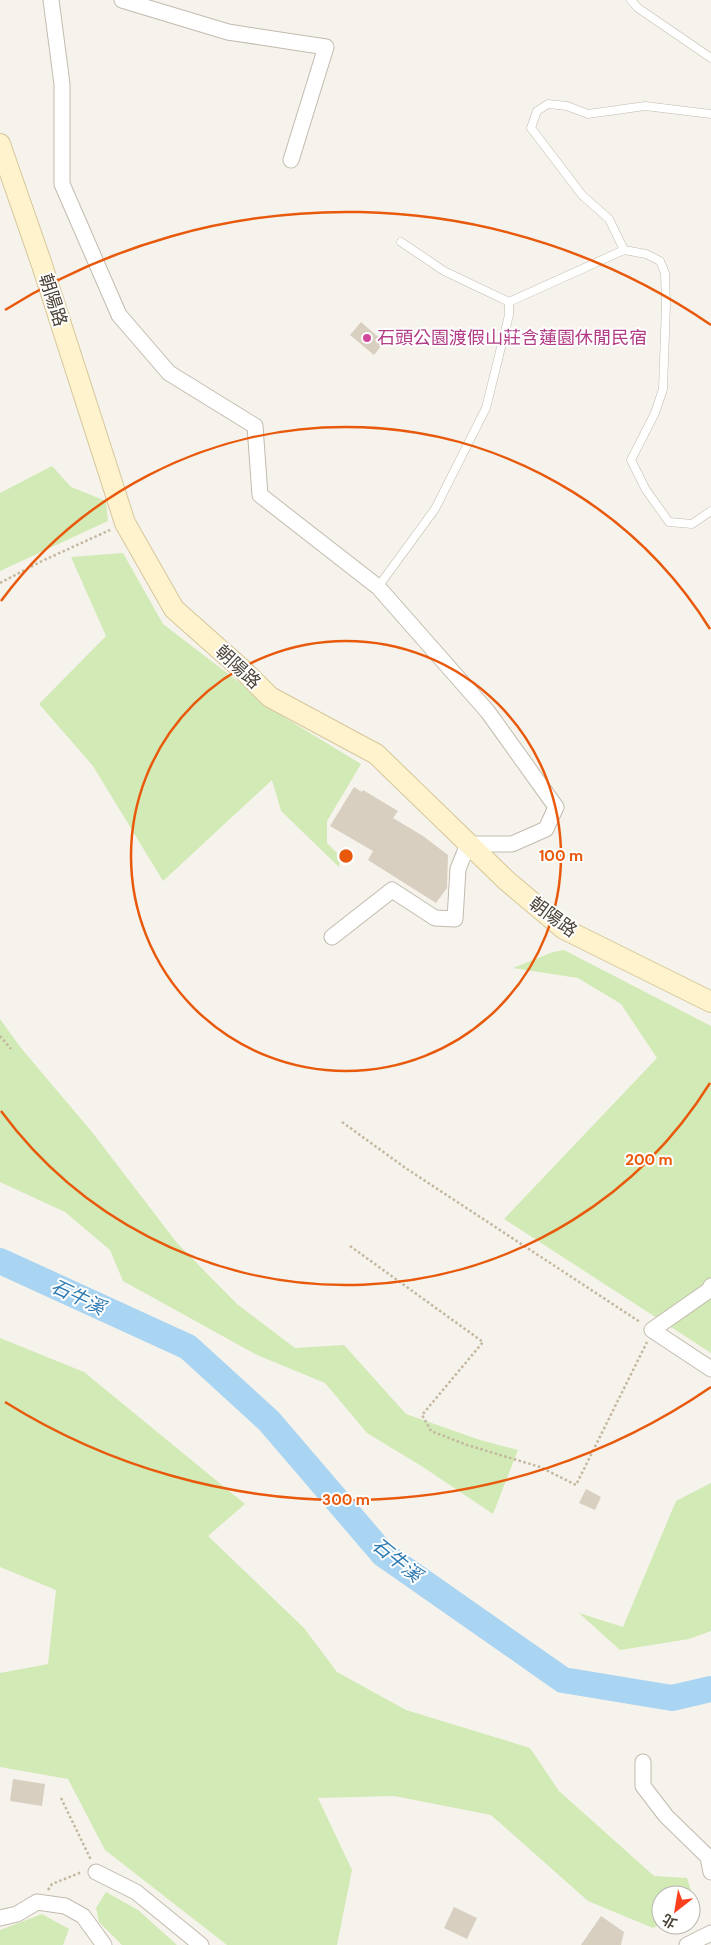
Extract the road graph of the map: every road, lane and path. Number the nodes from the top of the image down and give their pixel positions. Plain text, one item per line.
1 (52, 0) edge
2 (122, 0) edge
3 (631, 0) edge
4 (711, 58) edge
5 (711, 114) edge
6 (0, 144) edge
7 (291, 160) dead end
8 (401, 242) dead end
9 (624, 250) junction
10 (509, 302) junction
11 (711, 511) edge
12 (125, 523) junction
13 (0, 583) edge
14 (378, 588) junction
15 (468, 844) junction
16 (332, 937) dead end
17 (711, 1002) edge
18 (0, 1036) edge
19 (11, 1050) dead end
20 (342, 1122) dead end
21 (350, 1246) dead end
22 (711, 1286) edge
23 (652, 1330) junction
24 (711, 1369) edge
25 (643, 1762) dead end
26 (61, 1798) dead end
27 (96, 1872) junction
28 (711, 1872) edge
29 (37, 1902) junction
30 (0, 1918) edge
31 (711, 1933) edge
32 (104, 1945) edge
33 (201, 1945) edge
34 (687, 1945) edge

1 - 14 street
2 - 7 street
3 - 4 lane
5 - 9 lane
6 - 12 main road, 朝陽路
8 - 10 lane
9 - 10 lane
9 - 11 lane
10 - 14 lane
12 - 13 path
12 - 15 main road, 朝陽路
14 - 15 street
15 - 16 street
15 - 17 main road, 朝陽路
18 - 19 path
20 - 23 path
21 - 23 path
22 - 23 street
23 - 24 street
25 - 28 street
26 - 27 path
27 - 29 path
27 - 33 street
29 - 30 street
29 - 32 street
31 - 34 street

